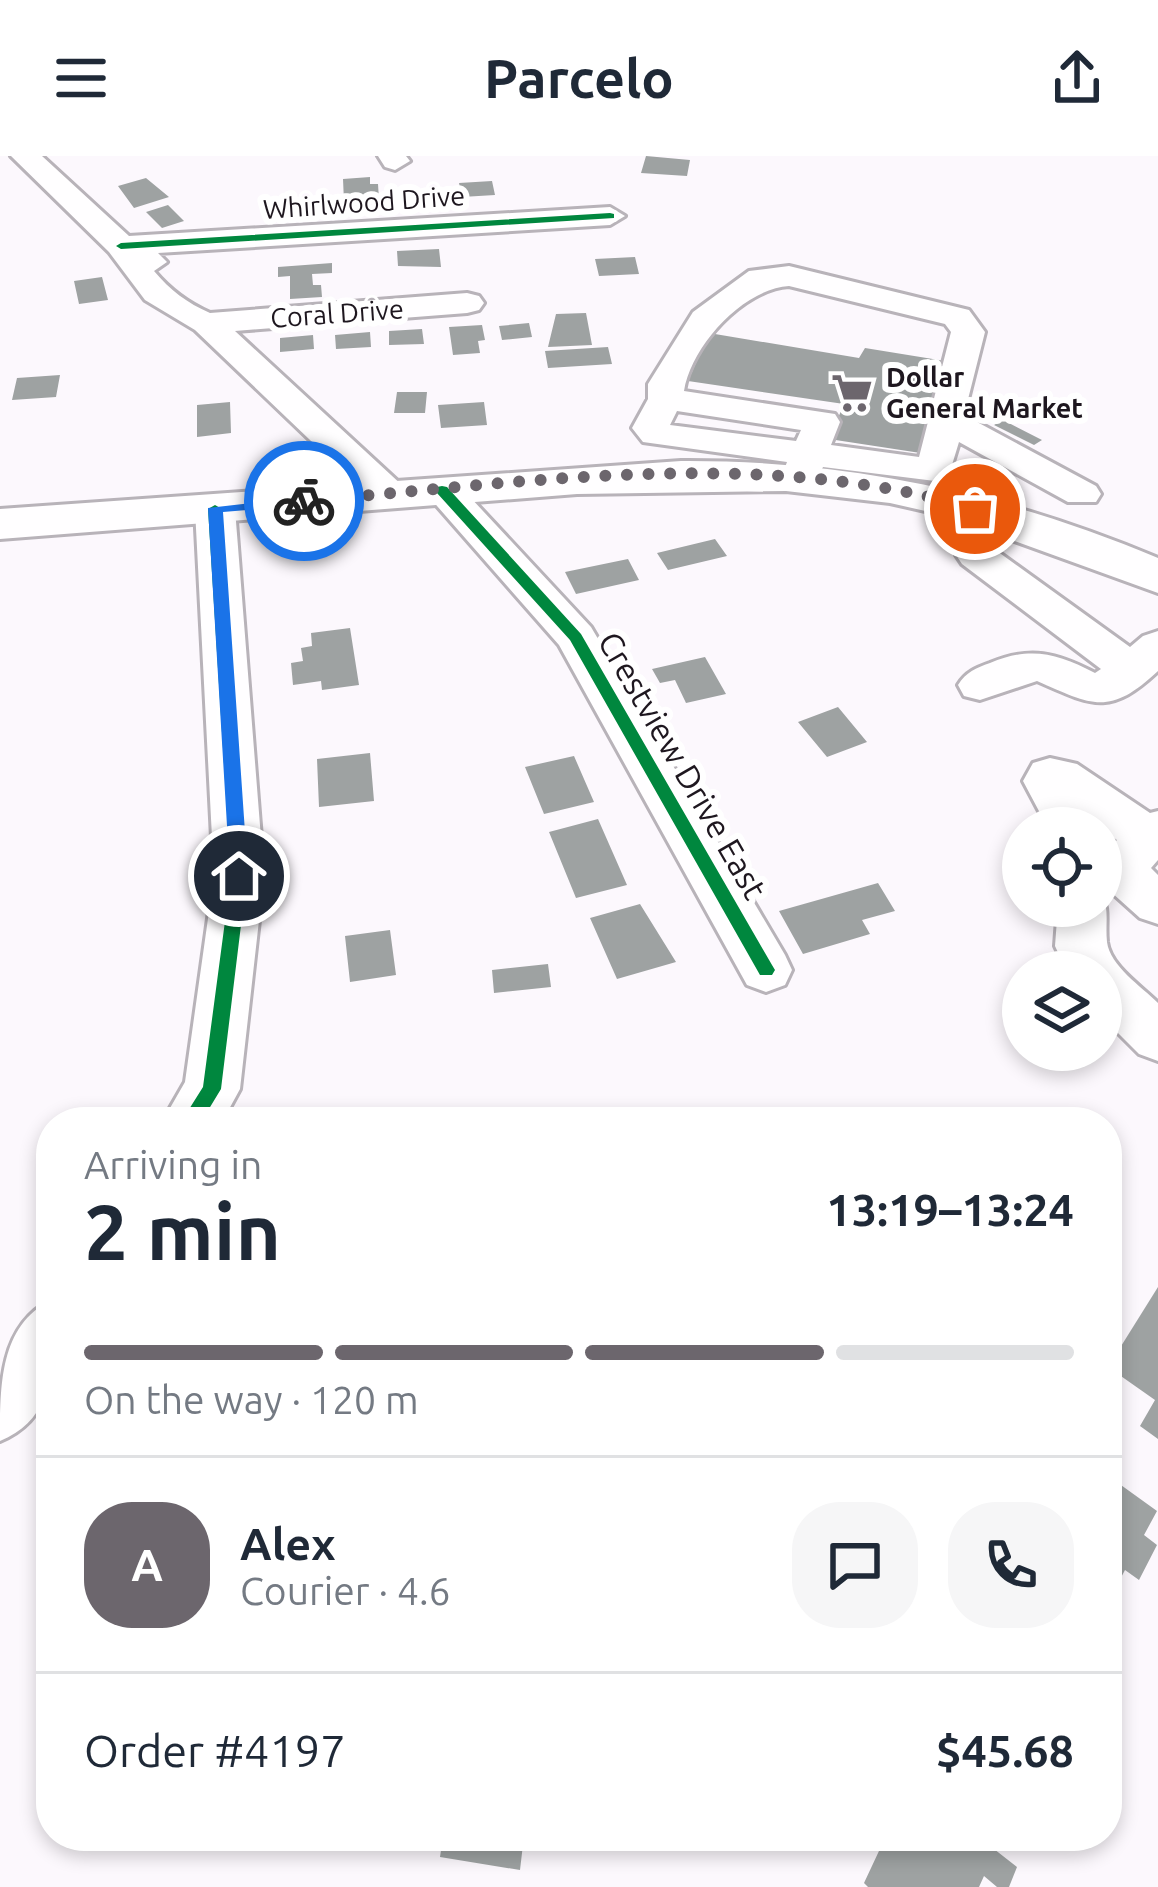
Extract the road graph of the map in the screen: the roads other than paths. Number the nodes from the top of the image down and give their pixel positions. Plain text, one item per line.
1 (18, 158) edge
2 (610, 216) dead end
3 (121, 246) junction
4 (467, 303) dead end
5 (207, 322) junction
6 (945, 419) junction
7 (804, 465) junction
8 (890, 476) junction
9 (442, 490) junction
10 (1082, 494) dead end
11 (390, 495) junction
12 (215, 508) junction
13 (0, 524) edge
14 (976, 555) dead end
15 (1158, 577) edge
16 (1145, 658) edge
17 (980, 685) dead end
18 (1061, 807) edge
19 (1088, 807) edge
20 (1132, 855) edge
21 (1158, 904) edge
22 (766, 970) dead end
23 (1122, 1002) edge
24 (1158, 1038) edge
25 (200, 1107) edge
26 (36, 1354) edge
27 (0, 1408) edge

1 - 3 street
2 - 3 street, Whirlwood Drive
3 - 5 street
4 - 5 street, Coral Drive
5 - 11 street
6 - 7 street
6 - 8 street
6 - 10 street
7 - 8 main road
7 - 9 main road
8 - 15 main road
9 - 11 main road
9 - 22 street, Crestview Drive East
11 - 12 main road
12 - 13 main road
12 - 25 street
14 - 16 street
16 - 17 street
18 - 19 street
20 - 21 street
23 - 24 street
26 - 27 street

